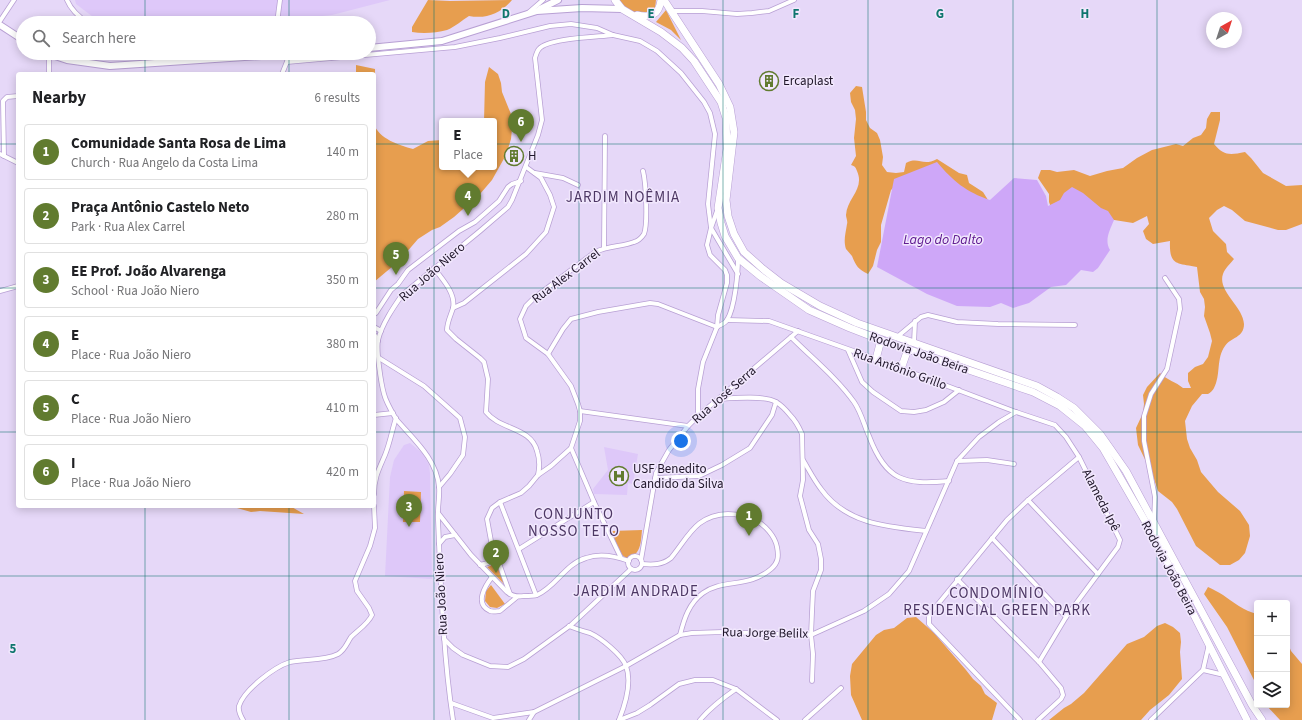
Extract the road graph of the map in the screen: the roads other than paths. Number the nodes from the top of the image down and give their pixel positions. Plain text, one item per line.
1 (14, 0) edge
2 (67, 0) edge
3 (280, 0) edge
4 (543, 0) edge
5 (558, 0) edge
6 (615, 0) edge
7 (661, 0) edge
8 (664, 0) edge
9 (794, 0) edge
10 (622, 9) junction
11 (537, 11) junction
12 (671, 11) junction
13 (528, 13) junction
14 (631, 14) junction
15 (79, 16) edge
16 (278, 16) edge
17 (0, 21) edge
18 (0, 25) edge
19 (16, 35) edge
20 (613, 35) junction
21 (376, 47) edge
22 (376, 54) edge
23 (48, 60) edge
24 (67, 60) edge
25 (191, 60) edge
26 (309, 60) edge
27 (287, 62) joint
28 (49, 72) edge
29 (283, 72) edge
30 (16, 96) edge
31 (605, 136) dead end
32 (2, 155) edge
33 (16, 161) edge
34 (526, 166) junction
35 (644, 171) dead end
36 (534, 173) junction
37 (521, 181) junction
38 (578, 185) dead end
39 (718, 208) junction
40 (711, 228) junction
41 (604, 248) junction
42 (738, 258) junction
43 (434, 268) junction
44 (738, 274) junction
45 (1165, 278) dead end
46 (16, 287) edge
47 (0, 291) edge
48 (452, 308) junction
49 (376, 313) dead end
50 (727, 320) junction
51 (916, 320) junction
52 (1075, 325) dead end
53 (717, 326) junction
54 (376, 329) edge
55 (382, 331) junction
56 (798, 331) junction
57 (791, 337) junction
58 (897, 337) junction
59 (376, 338) edge
60 (881, 340) junction
61 (378, 341) junction
62 (914, 342) junction
63 (908, 349) junction
64 (848, 350) junction
65 (548, 354) junction
66 (379, 358) junction
67 (876, 359) junction
68 (901, 369) junction
69 (959, 390) junction
70 (719, 398) junction
71 (776, 402) junction
72 (580, 411) junction
73 (1016, 412) junction
74 (393, 413) junction
75 (376, 415) edge
76 (698, 416) junction
77 (396, 418) junction
78 (688, 426) junction
79 (1066, 437) joint
80 (571, 448) junction
81 (1079, 457) junction
82 (803, 460) junction
83 (957, 462) junction
84 (1014, 464) dead end
85 (538, 475) junction
86 (376, 476) edge
87 (655, 478) junction
88 (949, 480) junction
89 (439, 487) junction
90 (1028, 500) junction
91 (500, 502) junction
92 (594, 502) junction
93 (374, 508) edge
94 (438, 513) junction
95 (1154, 523) junction
96 (926, 531) junction
97 (455, 535) junction
98 (992, 538) junction
99 (439, 544) junction
100 (519, 549) junction
101 (495, 553) junction
102 (621, 558) junction
103 (629, 561) junction
104 (641, 562) junction
105 (480, 565) junction
106 (631, 569) junction
107 (1098, 574) junction
108 (492, 577) junction
109 (957, 579) junction
110 (510, 594) junction
111 (536, 595) junction
112 (517, 597) junction
113 (1066, 616) junction
114 (569, 626) junction
115 (680, 635) junction
116 (811, 635) junction
117 (444, 639) junction
118 (1209, 644) junction
119 (1038, 662) junction
120 (626, 666) junction
121 (1203, 670) junction
122 (1224, 675) junction
123 (812, 681) dead end
124 (840, 688) dead end
125 (736, 689) junction
126 (450, 703) junction
127 (534, 712) junction
128 (513, 715) junction
129 (242, 720) edge
130 (453, 720) edge
131 (518, 720) edge
132 (529, 720) edge
133 (619, 720) edge
134 (700, 720) edge
135 (777, 720) edge
136 (805, 720) edge
137 (1020, 720) edge
138 (1038, 720) edge
139 (1150, 720) edge
140 (1247, 720) edge
141 (1262, 720) edge

1 - 17 street
2 - 15 street
3 - 16 street
4 - 13 street
5 - 11 main road
6 - 10 main road, Rodovia João Beira
7 - 14 main road
8 - 12 main road, Rodovia João Beira
9 - 12 street
10 - 11 main road
10 - 14 main road, Rodovia João Beira
11 - 13 main road
12 - 58 main road, Rodovia João Beira
13 - 21 main road
14 - 39 main road, Rodovia João Beira
18 - 19 main road
20 - 22 street
20 - 34 street, Rua João Niero
20 - 40 street
23 - 28 street
24 - 25 main road
26 - 27 street
27 - 29 street
30 - 32 street
31 - 41 street
32 - 33 street
34 - 36 street
34 - 37 street, Rua João Niero
35 - 41 street, Rua Alex Carrel
36 - 38 street
36 - 48 street
37 - 43 street, Rua João Niero
37 - 49 street
39 - 40 street
39 - 42 main road, Rodovia João Beira
40 - 44 street
40 - 53 street
41 - 65 street, Rua Alex Carrel
42 - 44 street
42 - 60 main road, Rodovia João Beira
43 - 48 street
43 - 55 street, Rua João Niero
44 - 50 street
45 - 95 street
46 - 47 street
48 - 85 street
50 - 53 street
50 - 56 street, Rua Antônio Grillo
51 - 52 street
51 - 58 street
51 - 62 street
53 - 65 street
53 - 76 street
54 - 55 street
55 - 61 street, Rua João Niero
56 - 57 street, Rua José Serra
56 - 64 street, Rua Antônio Grillo
57 - 70 street, Rua José Serra
57 - 88 street
58 - 62 main road, Rodovia João Beira
59 - 61 street
60 - 63 main road, Rodovia João Beira
60 - 67 main road
61 - 66 street, Rua João Niero
62 - 95 main road, Rodovia João Beira
63 - 68 main road
63 - 118 main road, Rodovia João Beira
64 - 67 street, Rua Antônio Grillo
64 - 69 street
65 - 72 street, Rua Alex Carrel
66 - 74 street, Rua João Niero
66 - 89 street
67 - 68 street, Rua Antônio Grillo
68 - 69 street, Rua Antônio Grillo
69 - 73 street, Rua Antônio Grillo
70 - 71 street
70 - 76 street, Rua José Serra
71 - 82 street
71 - 87 street
72 - 78 street
72 - 80 street, Rua Alex Carrel
73 - 79 street, Rua Antônio Grillo
73 - 83 street, Rua Jorge Belilx
74 - 75 street
74 - 77 street, Rua João Niero
76 - 78 street, Rua José Serra
77 - 86 street
77 - 89 street, Rua João Niero
78 - 87 street, Rua José Serra
79 - 81 street, Alameda Ipê
80 - 85 street, Rua Alex Carrel
80 - 92 street
81 - 90 street
81 - 107 street, Alameda Ipê
82 - 96 street
82 - 116 street
83 - 84 street
83 - 88 street, Rua Jorge Belilx
85 - 91 street, Rua Alex Carrel
87 - 104 street, Rua José Serra
88 - 96 street, Rua Jorge Belilx
89 - 94 street, Rua João Niero
90 - 98 street
90 - 107 street
91 - 100 street
91 - 101 street
92 - 100 street
92 - 102 street
93 - 129 street
94 - 97 street
94 - 99 street, Rua João Niero
95 - 141 main road, Rodovia João Beira
96 - 116 street, Rua Jorge Belilx
97 - 99 street
97 - 105 street
98 - 109 street
98 - 113 street
99 - 117 street, Rua João Niero
100 - 111 street
101 - 105 street
101 - 110 street
102 - 103 street
102 - 111 street
103 - 104 street
103 - 106 street
104 - 106 street
104 - 115 street
105 - 108 street
106 - 114 street
107 - 113 street, Alameda Ipê
108 - 110 street
108 - 112 street
109 - 119 street
109 - 137 street
110 - 112 street
111 - 112 street
113 - 119 street, Alameda Ipê
114 - 117 street
114 - 120 street
115 - 116 street, Rua Jorge Belilx
115 - 120 street, Rua Jorge Belilx
116 - 123 street
117 - 126 street, Rua João Niero
118 - 121 street
118 - 122 main road, Rodovia João Beira
119 - 138 street
120 - 127 street, Rua Jorge Belilx
120 - 133 street
121 - 122 street
121 - 139 street
122 - 140 main road, Rodovia João Beira
124 - 136 street
125 - 133 street
125 - 134 street
125 - 135 street
126 - 128 street, Rua Jorge Belilx
126 - 130 street, Rua João Niero
127 - 128 street, Rua Jorge Belilx
127 - 132 street
128 - 131 street

